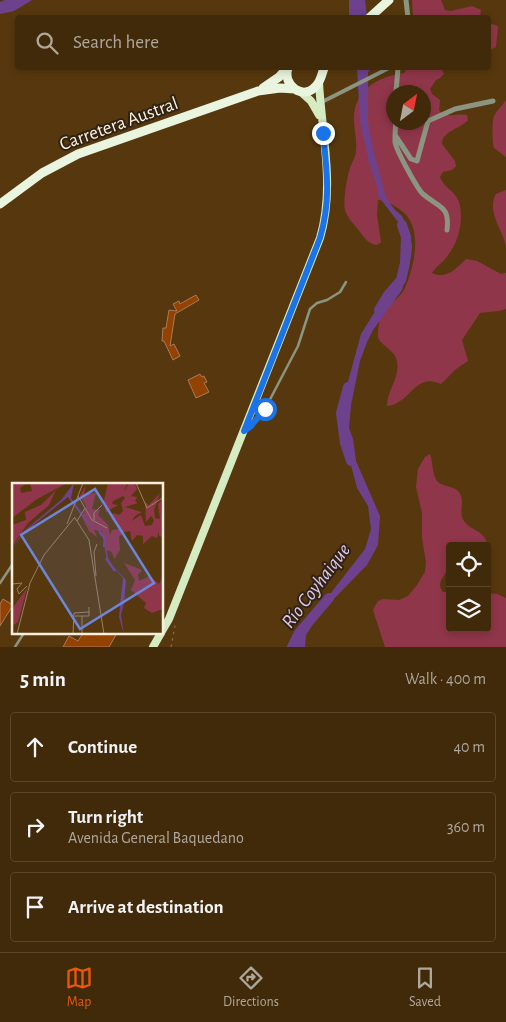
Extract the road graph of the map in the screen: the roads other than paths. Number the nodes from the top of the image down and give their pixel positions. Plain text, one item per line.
1 (406, 0) edge
2 (385, 3) edge
3 (372, 15) edge
4 (408, 15) edge
5 (286, 70) edge
6 (288, 70) edge
7 (319, 70) edge
8 (323, 70) edge
9 (384, 70) edge
10 (398, 70) edge
11 (320, 80) junction
12 (397, 85) edge
13 (297, 90) junction
14 (258, 91) junction
15 (493, 101) dead end
16 (320, 103) junction
17 (322, 124) junction
18 (395, 130) edge
19 (395, 135) junction
20 (0, 204) edge
21 (447, 230) dead end
22 (346, 282) dead end
23 (244, 431) junction
24 (12, 565) edge
25 (0, 582) edge
26 (164, 629) edge
27 (23, 634) edge
28 (161, 634) edge
29 (15, 647) edge
30 (153, 647) edge

1 - 4 street
2 - 3 highway
5 - 14 highway, Carretera Austral
6 - 13 highway
7 - 11 highway
8 - 11 highway
9 - 16 street
10 - 12 street
11 - 13 highway
11 - 16 main road
13 - 14 highway, Carretera Austral
13 - 17 main road
14 - 20 highway, Carretera Austral
15 - 19 street
16 - 17 main road
17 - 23 main road
18 - 19 street
19 - 21 street
22 - 23 lane
23 - 26 main road
24 - 25 lane
27 - 29 lane
28 - 30 main road

